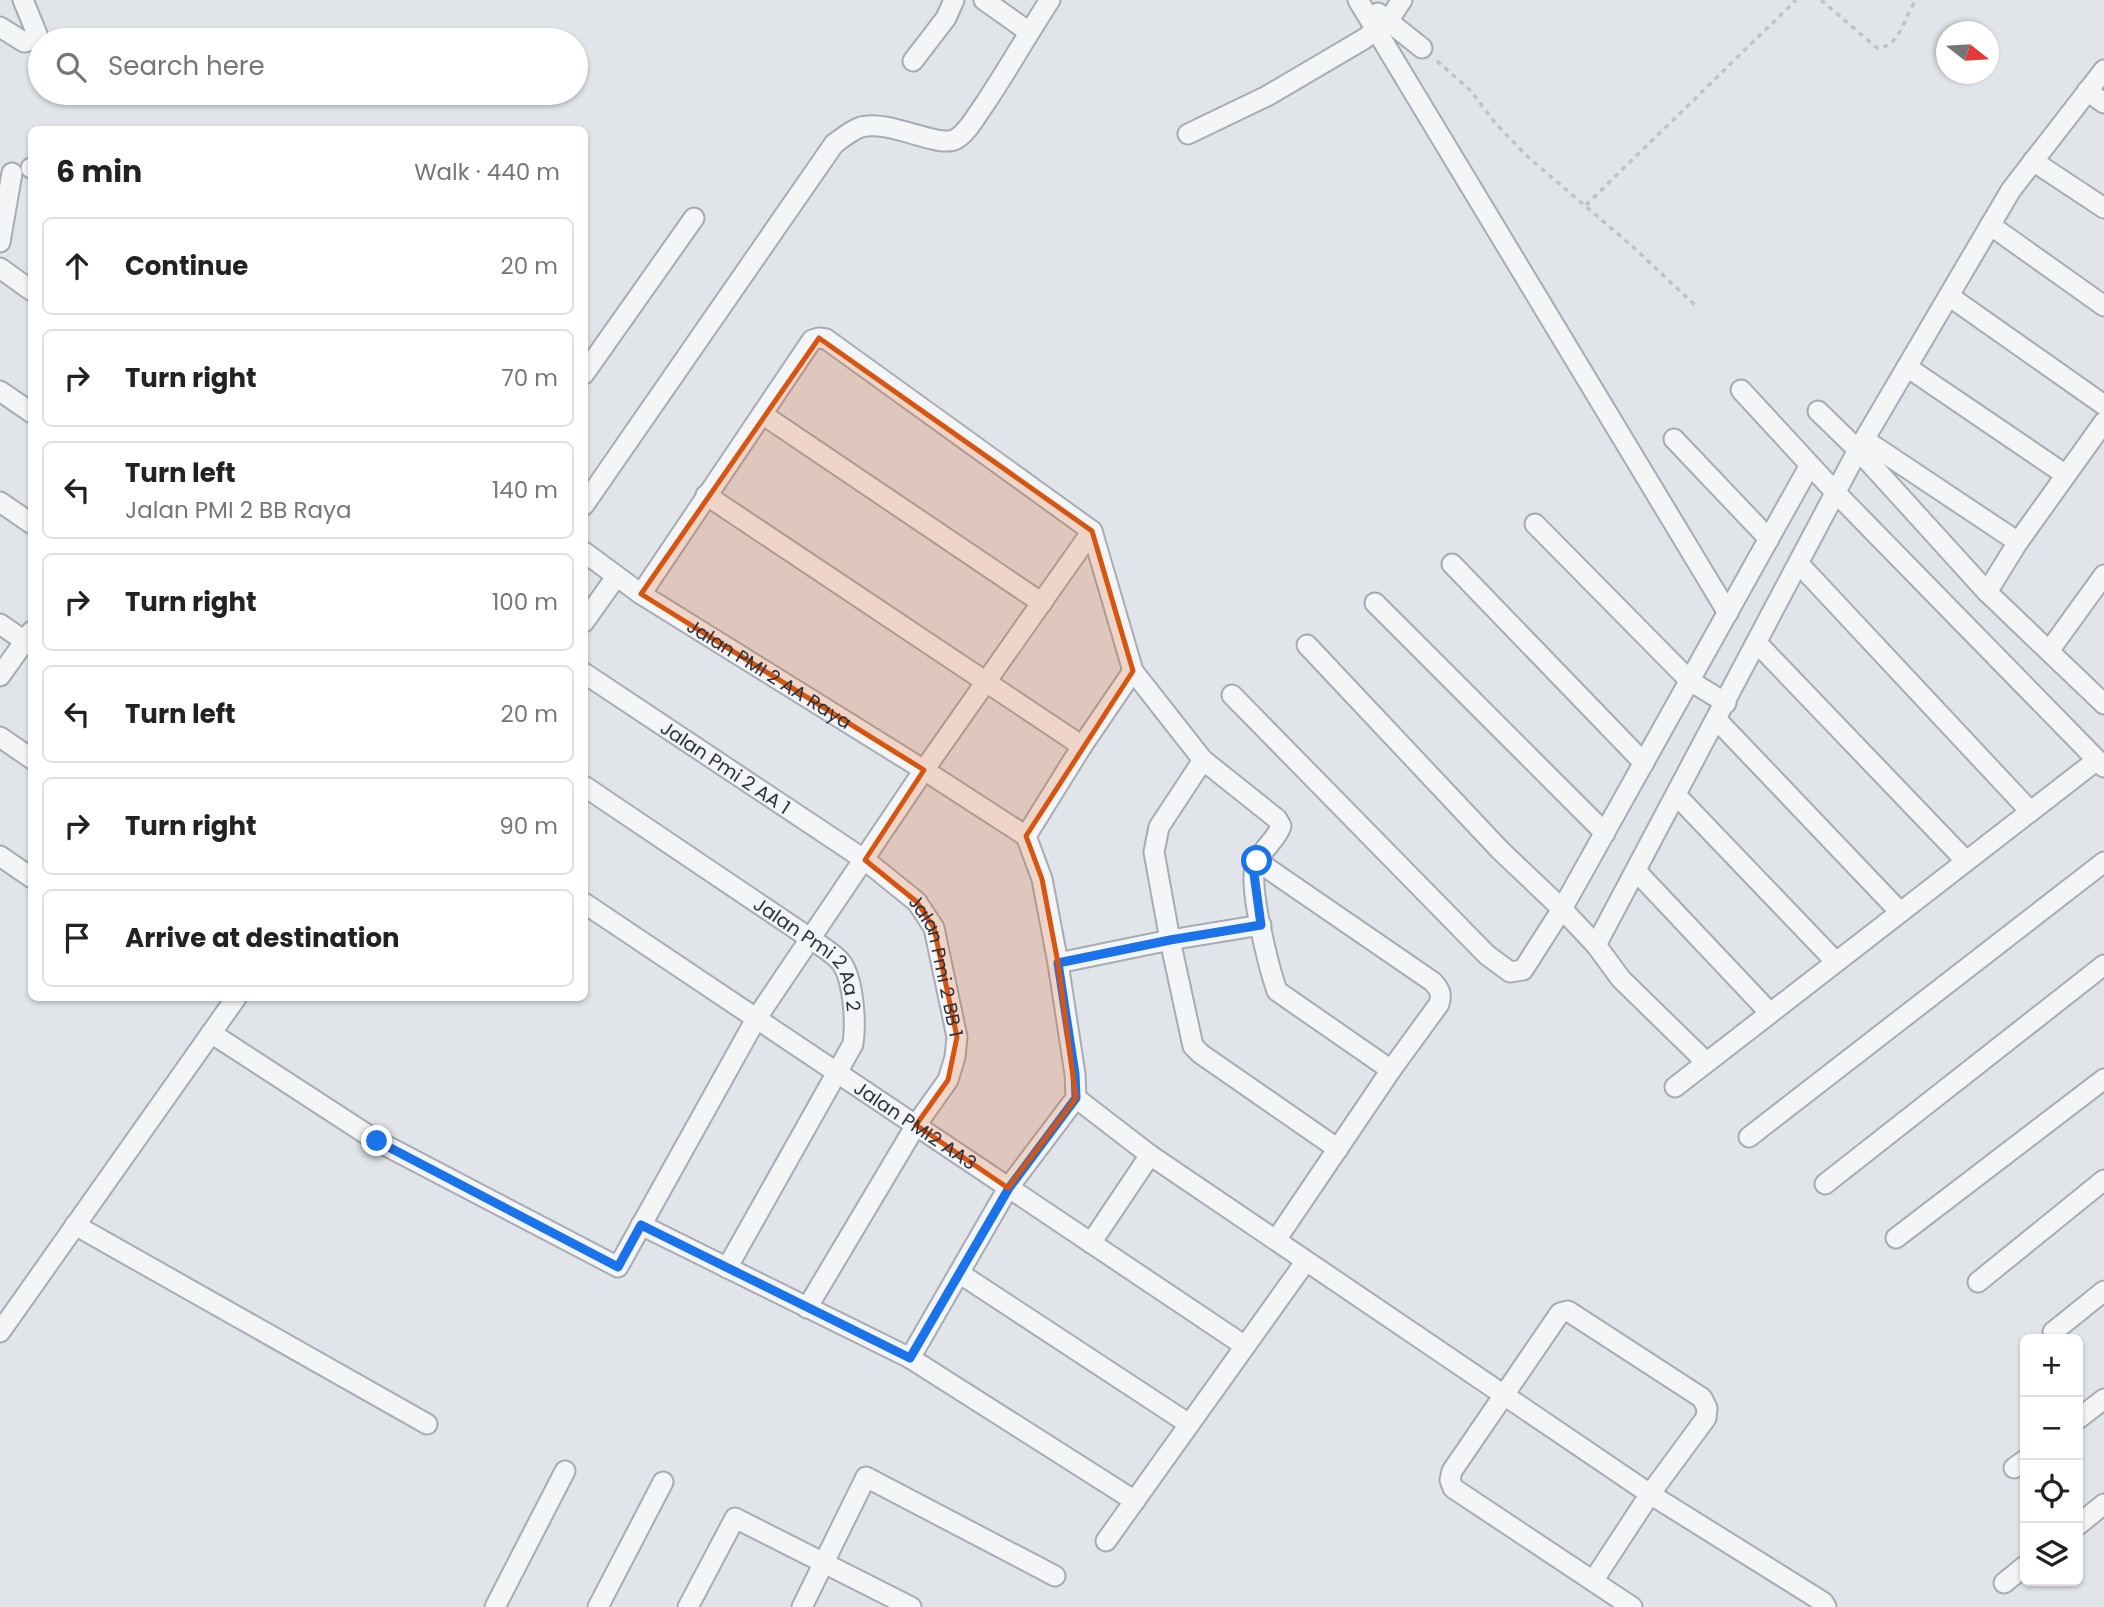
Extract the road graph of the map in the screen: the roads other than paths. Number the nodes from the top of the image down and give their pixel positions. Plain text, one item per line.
1 (23, 0) edge
2 (954, 0) edge
3 (984, 0) edge
4 (1050, 0) edge
5 (1359, 0) edge
6 (1402, 0) edge
7 (1388, 20) junction
8 (0, 27) edge
9 (35, 28) edge
10 (1029, 32) junction
11 (28, 41) edge
12 (1422, 48) road end
13 (913, 61) dead end
14 (2104, 70) edge
15 (2087, 91) junction
16 (2104, 103) edge
17 (1188, 134) dead end
18 (2033, 161) junction
19 (21, 171) edge
20 (2104, 208) edge
21 (694, 218) dead end
22 (1990, 225) junction
23 (0, 242) edge
24 (0, 268) edge
25 (28, 288) edge
26 (1949, 296) junction
27 (2104, 306) edge
28 (1907, 367) junction
29 (588, 368) edge
30 (1741, 390) dead end
31 (0, 391) edge
32 (2104, 405) edge
33 (28, 409) edge
34 (1818, 411) dead end
35 (762, 414) junction
36 (2104, 422) edge
37 (1674, 439) dead end
38 (1861, 445) junction
39 (1810, 465) junction
40 (2066, 475) junction
41 (1836, 493) junction
42 (706, 495) junction
43 (588, 499) edge
44 (0, 502) edge
45 (28, 521) edge
46 (1535, 524) dead end
47 (1092, 531) junction
48 (1769, 539) junction
49 (2018, 542) junction
50 (588, 555) edge
51 (1799, 564) junction
52 (1452, 565) dead end
53 (2104, 575) edge
54 (616, 578) junction
55 (1987, 592) junction
56 (641, 594) junction
57 (1042, 603) junction
58 (1375, 603) dead end
59 (1728, 613) junction
60 (588, 616) edge
61 (0, 624) edge
62 (28, 638) edge
63 (28, 640) edge
64 (1757, 643) junction
65 (1307, 645) dead end
66 (2049, 651) junction
67 (1133, 671) junction
68 (0, 676) edge
69 (588, 676) edge
70 (1690, 681) junction
71 (987, 682) junction
72 (1232, 695) dead end
73 (2104, 704) edge
74 (1721, 711) junction
75 (0, 737) edge
76 (1082, 746) junction
77 (28, 756) edge
78 (1203, 760) junction
79 (1644, 763) junction
80 (2101, 763) edge
81 (924, 770) junction
82 (588, 789) edge
83 (1677, 796) junction
84 (2031, 811) junction
85 (1605, 834) junction
86 (1026, 836) junction
87 (0, 856) edge
88 (865, 860) junction
89 (1257, 861) junction
90 (1966, 861) junction
91 (2104, 862) edge
92 (1637, 872) junction
93 (28, 875) edge
94 (588, 907) edge
95 (1562, 909) junction
96 (1900, 912) junction
97 (1261, 925) junction
98 (811, 939) junction
99 (1170, 940) junction
100 (1596, 945) junction
101 (1836, 962) junction
102 (1058, 963) junction
103 (2104, 965) edge
104 (234, 1001) edge
105 (1770, 1013) junction
106 (756, 1018) junction
107 (211, 1033) junction
108 (1706, 1062) junction
109 (1391, 1070) junction
110 (838, 1073) junction
111 (2104, 1079) edge
112 (1675, 1087) dead end
113 (1076, 1098) junction
114 (916, 1125) junction
115 (1749, 1137) dead end
116 (1338, 1149) junction
117 (1150, 1155) junction
118 (2104, 1180) edge
119 (1825, 1184) dead end
120 (1009, 1188) junction
121 (75, 1224) junction
122 (641, 1225) junction
123 (1896, 1238) dead end
124 (1276, 1240) junction
125 (1091, 1243) junction
126 (1306, 1261) junction
127 (727, 1268) junction
128 (959, 1273) junction
129 (1978, 1282) dead end
130 (2104, 1292) edge
131 (807, 1308) junction
132 (0, 1332) edge
133 (2053, 1332) dead end
134 (1245, 1346) junction
135 (910, 1358) junction
136 (1505, 1395) junction
137 (2104, 1399) edge
138 (2083, 1415) edge
139 (427, 1424) dead end
140 (1189, 1424) junction
141 (565, 1471) dead end
142 (663, 1482) dead end
143 (1650, 1494) junction
144 (1135, 1501) junction
145 (2104, 1504) edge
146 (2080, 1523) edge
147 (1106, 1541) dead end
148 (824, 1563) junction
149 (2020, 1570) edge
150 (1055, 1576) dead end
151 (1593, 1581) junction
152 (2004, 1583) dead end
153 (495, 1607) edge
154 (598, 1607) edge
155 (688, 1607) edge
156 (802, 1607) edge
157 (911, 1607) edge
158 (1632, 1607) edge
159 (1826, 1607) edge

1 - 9 street
2 - 13 street
3 - 10 street
4 - 10 street
5 - 7 street
5 - 59 street
6 - 7 street
7 - 12 street
7 - 17 street
8 - 11 street
10 - 43 street
14 - 15 street
15 - 16 street
15 - 18 street
18 - 20 street
18 - 22 street
19 - 23 street
21 - 29 street
22 - 26 street
22 - 27 street
24 - 25 street
26 - 28 street
26 - 32 street
28 - 38 street
28 - 40 street
30 - 39 street
31 - 33 street
34 - 38 street
35 - 42 street
35 - 47 street
35 - 57 street
36 - 40 street
37 - 48 street
38 - 41 street
38 - 49 street
38 - 55 street
39 - 41 street
39 - 48 street
40 - 49 street
41 - 51 street
41 - 80 street
42 - 56 street
42 - 71 street
44 - 45 street
46 - 70 street
47 - 57 street
47 - 67 street
48 - 59 street
49 - 55 street
50 - 54 street, Jalan PMI 2 AA Raya
51 - 64 street
51 - 84 street
52 - 79 street
53 - 66 street
54 - 56 street, Jalan PMI 2 AA Raya
54 - 60 street
55 - 66 street
56 - 81 street, Jalan PMI 2 AA Raya
57 - 71 street
58 - 85 street
59 - 70 street
61 - 62 street
63 - 68 street
64 - 74 street
64 - 90 street
65 - 95 street
66 - 73 street
67 - 76 street
67 - 78 street
69 - 88 street, Jalan Pmi 2 AA 1
70 - 74 street
70 - 79 street
71 - 76 street
71 - 81 street
72 - 95 street
74 - 83 street
74 - 96 street
75 - 77 street
76 - 86 street
78 - 89 street
78 - 99 street
79 - 85 street
80 - 84 street
81 - 86 street, Jalan PMI 2 AA Raya
81 - 88 street
82 - 98 street, Jalan Pmi 2 Aa 2
83 - 92 street
83 - 101 street
84 - 90 street
85 - 95 street
86 - 102 street
87 - 93 street
88 - 98 street
88 - 114 street, Jalan Pmi 2 BB 1
89 - 97 street
89 - 109 street
90 - 96 street
91 - 115 street
92 - 100 street
92 - 105 street
94 - 106 street, Jalan PMI2 AA3
95 - 100 street
96 - 101 street
97 - 99 street
97 - 109 street
98 - 106 street
98 - 110 street, Jalan Pmi 2 Aa 2
99 - 102 street
99 - 116 street
100 - 108 street
101 - 105 street
102 - 113 street
103 - 119 street
104 - 107 street
105 - 108 street
106 - 110 street, Jalan PMI2 AA3
106 - 122 street
107 - 121 street
107 - 122 street
108 - 112 street
109 - 116 street
110 - 114 street, Jalan PMI2 AA3
110 - 127 street, Jalan Pmi 2 Aa 2
111 - 123 street
113 - 117 street
113 - 120 street
114 - 120 street, Jalan PMI2 AA3
114 - 131 street, Jalan Pmi 2 BB 1
116 - 124 street
117 - 124 street
117 - 125 street
118 - 129 street
120 - 125 street, Jalan PMI2 AA3
120 - 128 street
121 - 132 street
121 - 139 street
122 - 127 street
124 - 126 street
125 - 134 street, Jalan PMI2 AA3
126 - 134 street
126 - 136 street
127 - 131 street
128 - 135 street
128 - 140 street
130 - 133 street
131 - 135 street
134 - 140 street
135 - 144 street
136 - 143 street
136 - 143 street
136 - 151 street
137 - 138 street
140 - 144 street
141 - 153 street
142 - 154 street
143 - 151 street
143 - 159 street
144 - 147 street
145 - 146 street
148 - 150 street
148 - 155 street
148 - 156 street
148 - 157 street
149 - 152 street
151 - 158 street

